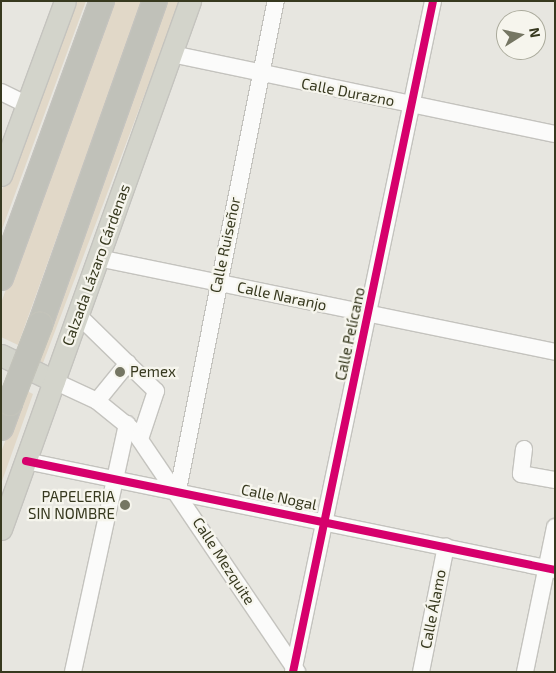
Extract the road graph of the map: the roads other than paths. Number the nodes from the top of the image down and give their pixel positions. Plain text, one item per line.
1 (65, 1) edge
2 (102, 1) edge
3 (155, 1) edge
4 (190, 1) edge
5 (276, 1) edge
6 (433, 1) edge
7 (172, 54) junction
8 (261, 74) junction
9 (1, 92) edge
10 (26, 104) junction
11 (411, 104) junction
12 (555, 134) edge
13 (1, 175) edge
14 (98, 258) junction
15 (1, 278) edge
16 (217, 282) junction
17 (78, 315) junction
18 (368, 315) junction
19 (555, 352) edge
20 (1, 355) edge
21 (128, 363) junction
22 (54, 381) junction
23 (97, 400) junction
24 (127, 424) junction
25 (1, 428) edge
26 (140, 439) junction
27 (524, 449) dead end
28 (26, 461) junction
29 (116, 480) junction
30 (555, 480) edge
31 (178, 490) junction
32 (323, 520) junction
33 (555, 527) edge
34 (1, 529) edge
35 (446, 546) junction
36 (550, 569) edge
37 (295, 670) edge
38 (73, 672) edge
39 (421, 672) edge
40 (525, 672) edge

1 - 10 main road
2 - 15 highway
3 - 25 highway, bridge
4 - 7 main road, Calzada Lázaro Cárdenas
5 - 8 street, Calle Ruiseñor
6 - 11 street, Calle Pelícano
7 - 8 street, Calle Durazno
7 - 14 main road, Calzada Lázaro Cárdenas
8 - 11 street, Calle Durazno
8 - 16 street, Calle Ruiseñor
9 - 10 street
10 - 13 main road
11 - 12 street, Calle Durazno
11 - 18 street, Calle Pelícano
14 - 16 street, Calle Naranjo
14 - 17 main road, Calzada Lázaro Cárdenas
16 - 18 street, Calle Naranjo
16 - 31 street, Calle Ruiseñor
17 - 21 street
17 - 22 main road, Calzada Lázaro Cárdenas
18 - 19 street, Calle Naranjo
18 - 32 street, Calle Pelícano
20 - 22 main road
21 - 23 street
21 - 26 street
22 - 23 street, Calle Mezquite
22 - 28 main road, Calzada Lázaro Cárdenas
23 - 24 street, Calle Mezquite
24 - 26 street, Calle Mezquite
24 - 29 street
26 - 31 street, Calle Mezquite
27 - 30 street
28 - 29 street, Calle Nogal
28 - 34 main road, Calzada Lázaro Cárdenas
29 - 31 street, Calle Nogal
29 - 38 street
31 - 32 street, Calle Nogal
31 - 37 street, Calle Mezquite
32 - 35 street, Calle Nogal
32 - 37 street, Calle Pelícano
33 - 36 street
35 - 36 street, Calle Nogal
35 - 39 street, Calle Álamo
36 - 40 street

